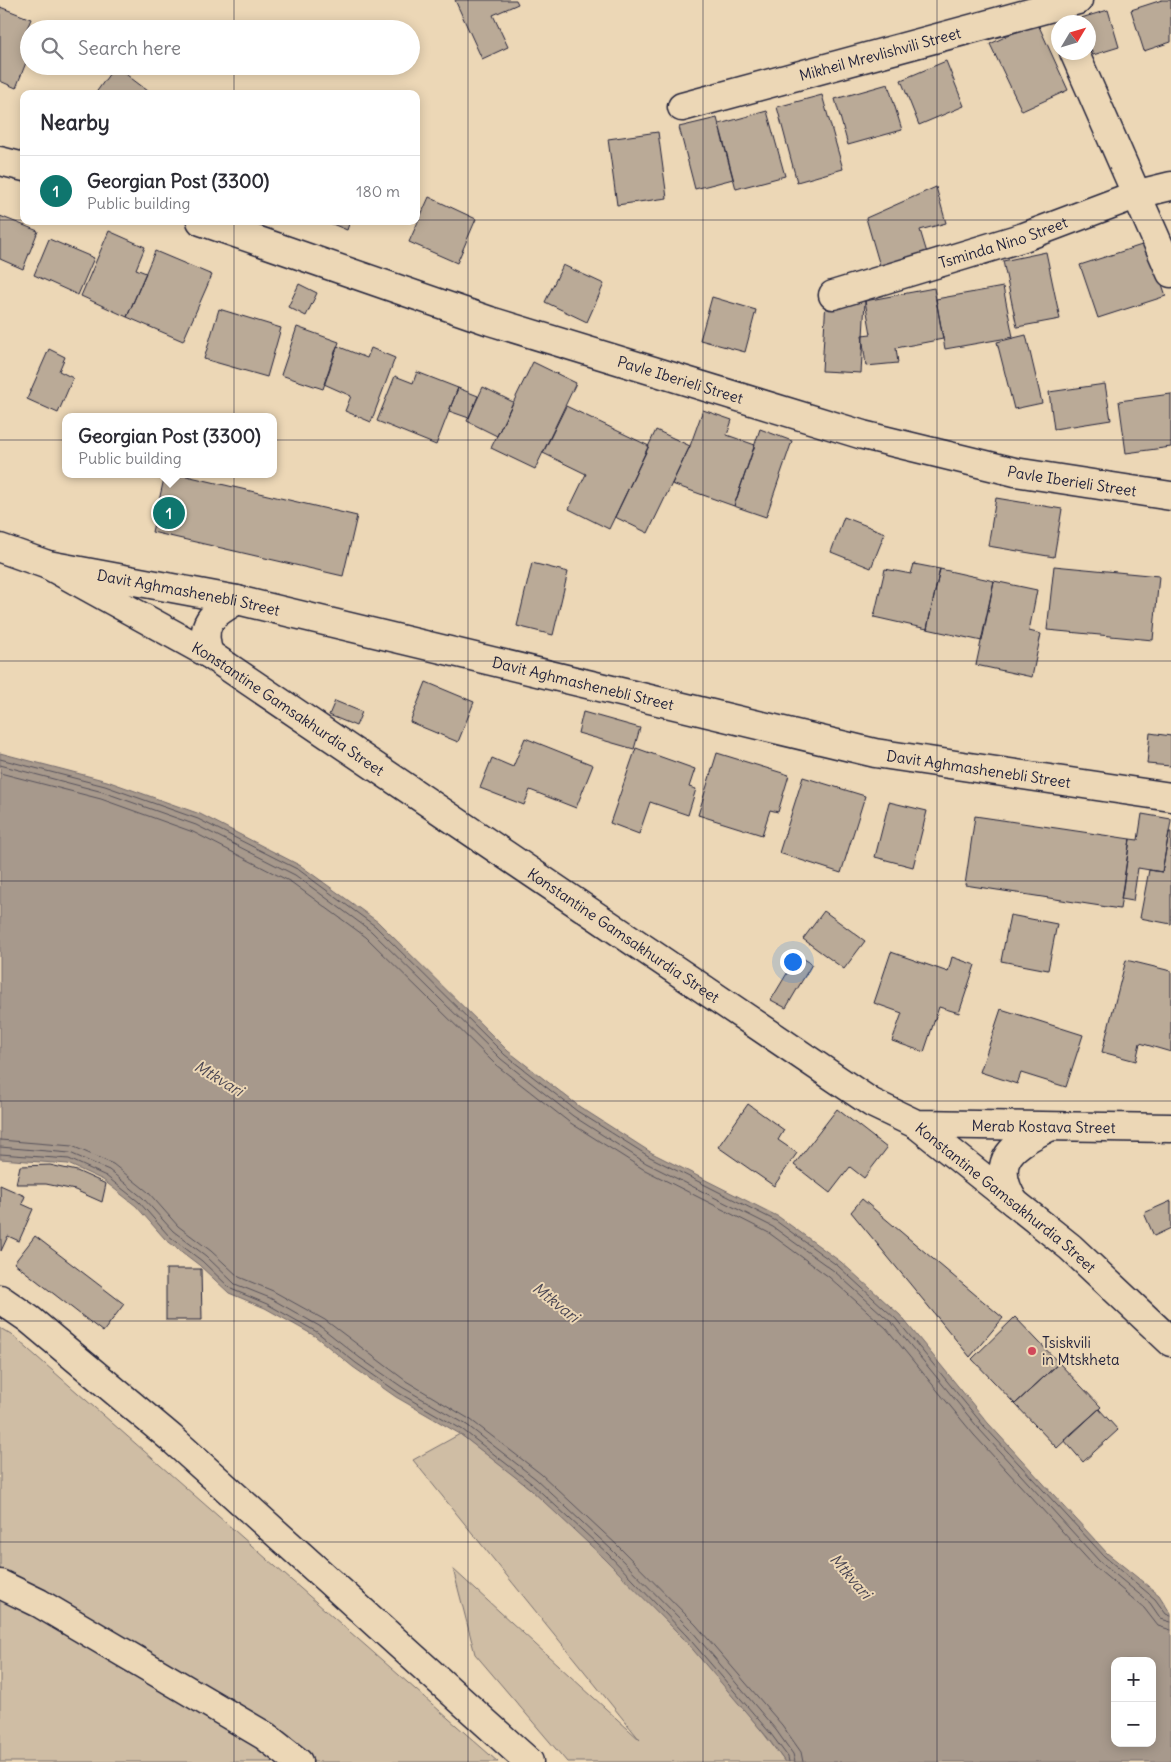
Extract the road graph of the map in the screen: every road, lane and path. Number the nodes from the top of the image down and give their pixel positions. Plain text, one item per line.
1 (1061, 8) edge
2 (1078, 60) edge
3 (682, 107) dead end
4 (0, 161) edge
5 (20, 166) edge
6 (1171, 186) edge
7 (1138, 194) junction
8 (213, 225) edge
9 (1171, 273) edge
10 (833, 295) dead end
11 (1171, 496) edge
12 (0, 548) edge
13 (48, 565) junction
14 (236, 600) junction
15 (209, 654) junction
16 (1171, 797) edge
17 (916, 1124) junction
18 (1049, 1127) junction
19 (1171, 1128) edge
20 (1014, 1202) junction
21 (0, 1299) edge
22 (1171, 1342) edge
23 (0, 1584) edge
24 (298, 1762) edge
25 (530, 1762) edge

1 - 3 main road, Mikheil Mrevlishvili Street
2 - 7 main road
4 - 5 main road
6 - 7 main road, Tsminda Nino Street
7 - 9 main road
7 - 10 main road, Tsminda Nino Street
8 - 11 main road, Pavle Iberieli Street
12 - 13 main road, Davit Aghmashenebli Street
13 - 14 main road, Davit Aghmashenebli Street
13 - 15 main road, Konstantine Gamsakhurdia Street
14 - 15 main road
14 - 16 main road, Davit Aghmashenebli Street
15 - 17 main road, Konstantine Gamsakhurdia Street
17 - 18 main road, Merab Kostava Street
17 - 20 main road, Konstantine Gamsakhurdia Street
18 - 19 main road, Merab Kostava Street
18 - 20 main road
20 - 22 main road, Konstantine Gamsakhurdia Street
21 - 25 main road
23 - 24 main road

